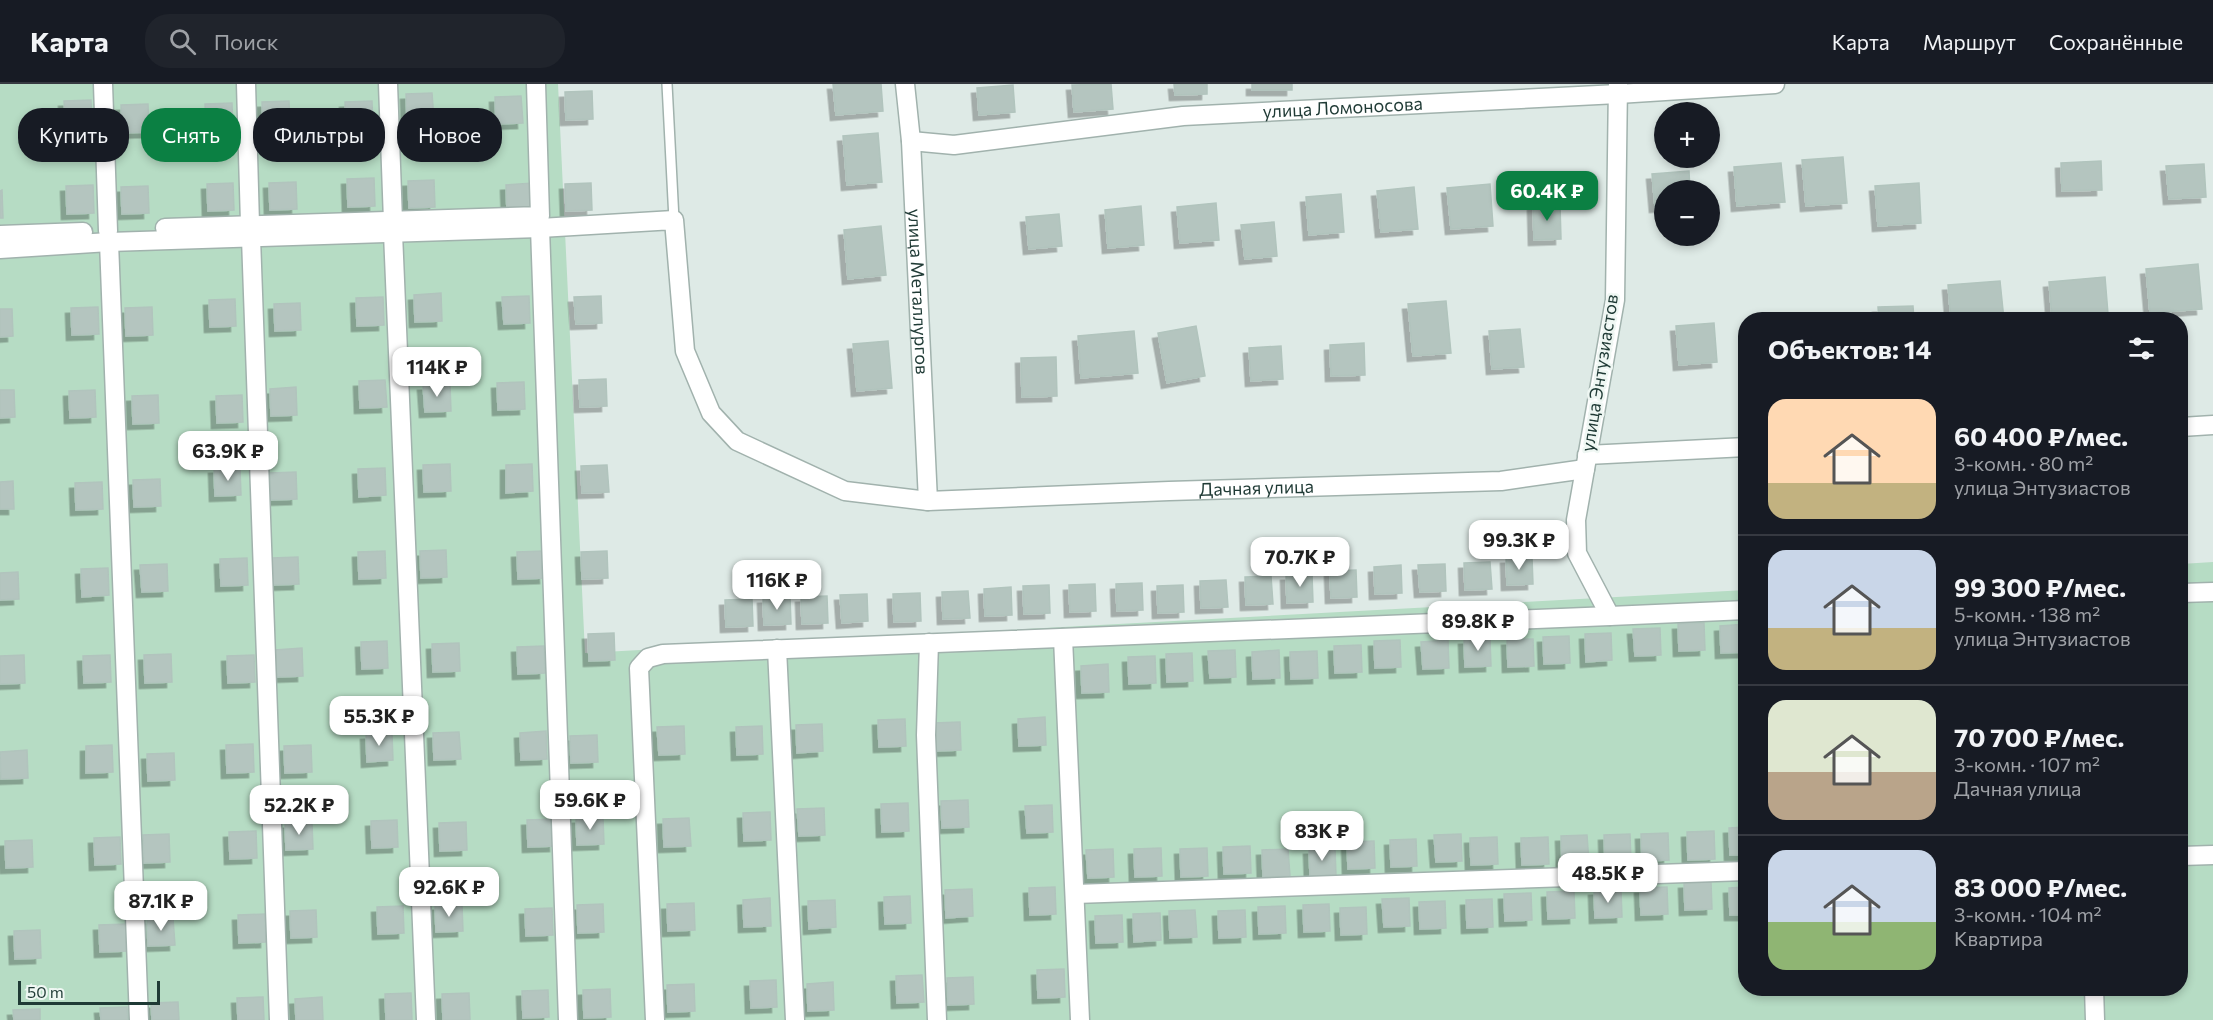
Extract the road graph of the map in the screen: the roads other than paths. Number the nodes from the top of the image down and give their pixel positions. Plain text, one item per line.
1 (103, 84) edge
2 (246, 84) edge
3 (388, 84) edge
4 (536, 84) edge
5 (668, 84) edge
6 (905, 84) edge
7 (1775, 84) edge
8 (1618, 89) edge
9 (911, 141) junction
10 (674, 220) junction
11 (393, 227) junction
12 (540, 228) junction
13 (250, 232) junction
14 (0, 235) edge
15 (109, 236) junction
16 (0, 249) edge
17 (2213, 425) edge
18 (2188, 427) edge
19 (1738, 448) edge
20 (1586, 462) junction
21 (927, 501) junction
22 (2213, 592) edge
23 (2188, 593) edge
24 (1738, 610) edge
25 (1610, 616) junction
26 (1063, 638) junction
27 (929, 643) junction
28 (777, 649) junction
29 (2213, 855) edge
30 (2188, 856) edge
31 (1738, 871) edge
32 (1075, 894) junction
33 (2094, 996) edge
34 (139, 1020) edge
35 (279, 1020) edge
36 (426, 1020) edge
37 (568, 1020) edge
38 (655, 1020) edge
39 (795, 1020) edge
40 (937, 1020) edge
41 (1080, 1020) edge
42 (2095, 1020) edge

1 - 15 street
2 - 13 street
3 - 11 street
4 - 11 street
5 - 10 lane
6 - 9 street, улица Металлургов
7 - 8 street, улица Ломоносова
8 - 9 street, улица Ломоносова
8 - 20 street, улица Энтузиастов
9 - 21 street, улица Металлургов
10 - 12 street
10 - 21 street, Дачная улица
11 - 12 street
11 - 13 street
11 - 36 street
12 - 37 street
13 - 15 street
13 - 35 street
14 - 15 street
15 - 16 street
15 - 34 street
17 - 18 street
19 - 20 street, Дачная улица
20 - 21 street, Дачная улица
20 - 25 street, улица Энтузиастов
22 - 23 street
24 - 25 street
25 - 26 street
26 - 27 street
26 - 32 street
27 - 28 street
27 - 40 street
28 - 38 street
28 - 39 street
29 - 30 street
31 - 32 street
32 - 41 street
33 - 42 street

